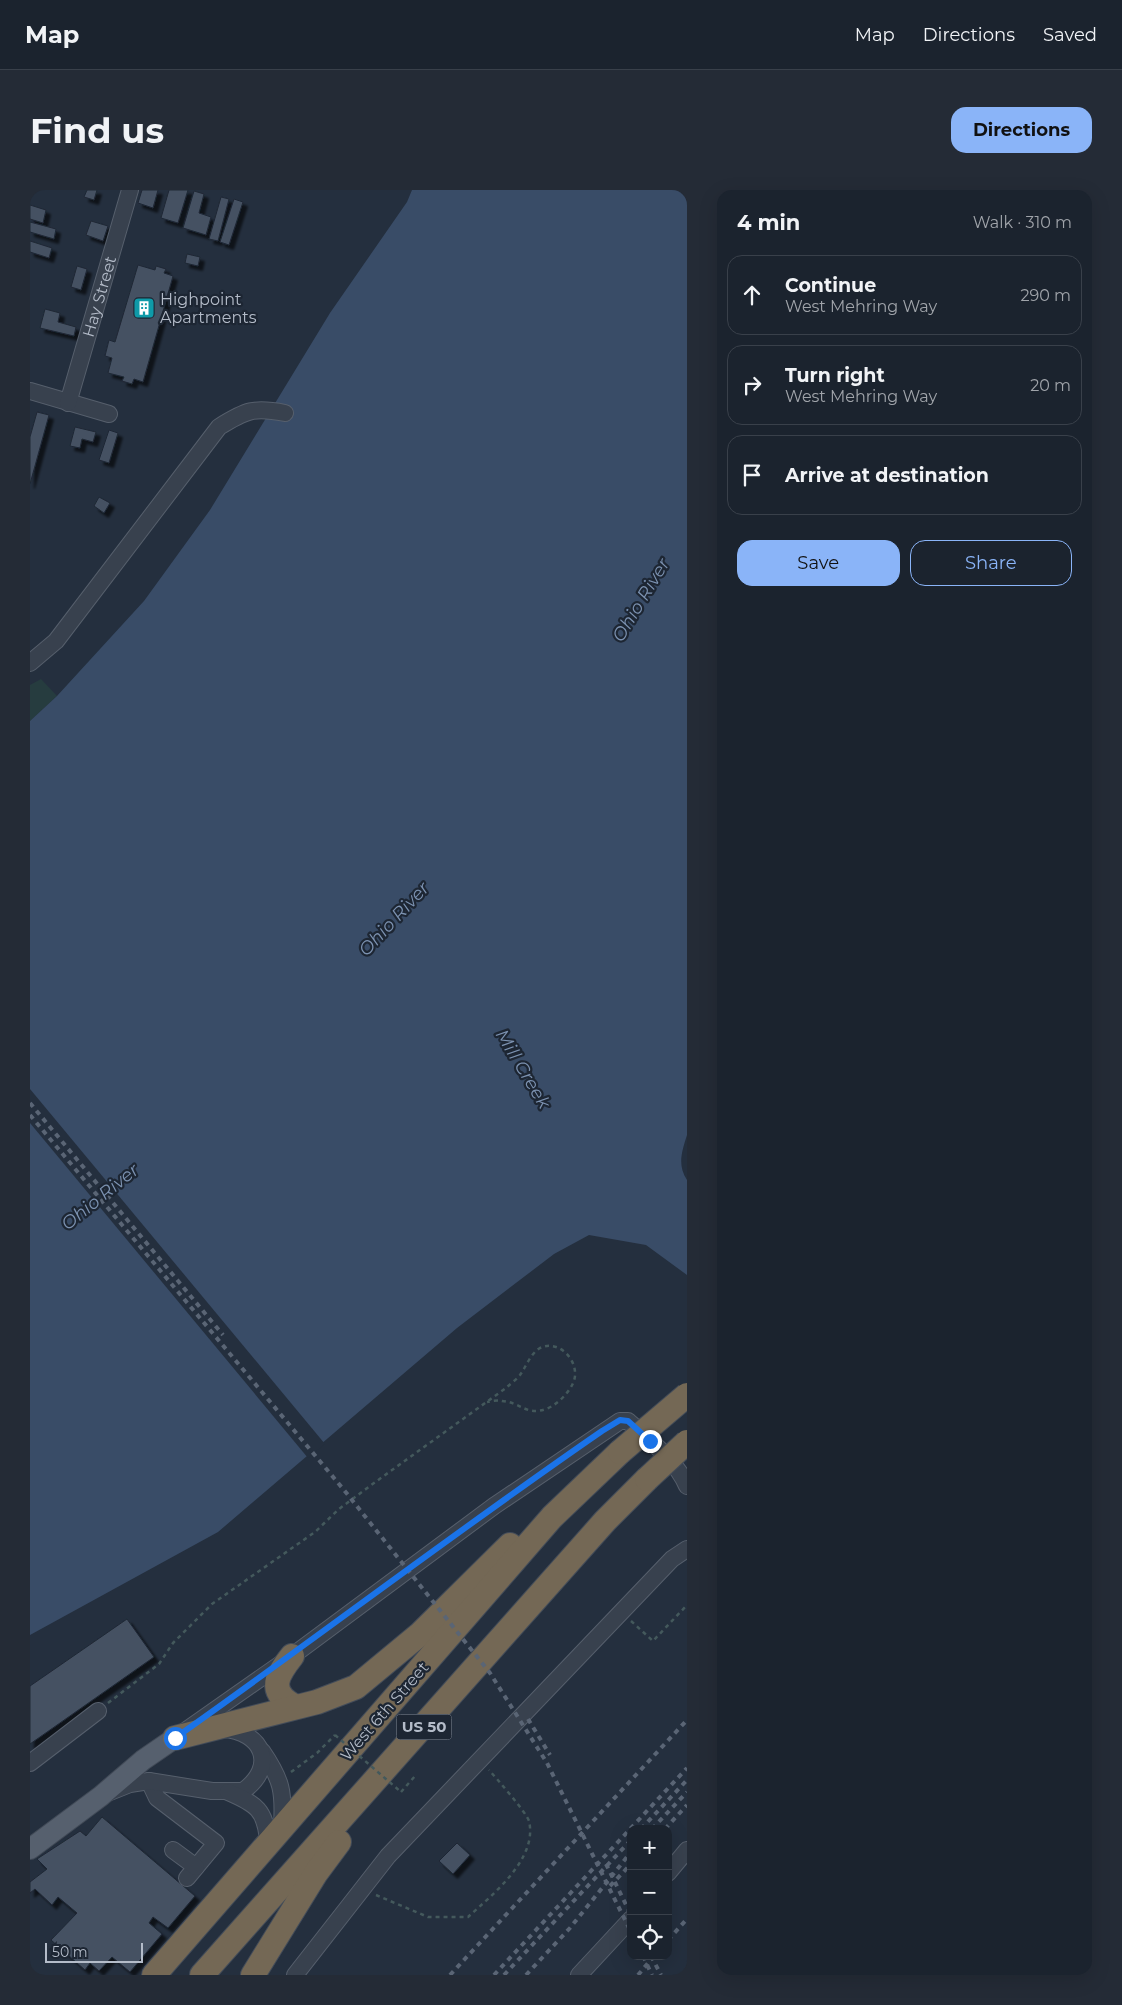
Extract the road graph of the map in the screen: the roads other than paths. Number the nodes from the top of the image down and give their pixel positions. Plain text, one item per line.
1 (130, 190) edge
2 (30, 391) edge
3 (68, 403) junction
4 (286, 413) dead end
5 (109, 414) dead end
6 (30, 663) edge
7 (687, 1395) edge
8 (687, 1442) edge
9 (687, 1486) edge
10 (552, 1518) junction
11 (687, 1549) edge
12 (292, 1656) junction
13 (294, 1706) junction
14 (98, 1711) road end
15 (210, 1728) junction
16 (175, 1738) junction
17 (259, 1747) junction
18 (400, 1754) junction
19 (30, 1763) edge
20 (149, 1781) junction
21 (228, 1792) junction
22 (101, 1796) junction
23 (275, 1834) junction
24 (30, 1849) edge
25 (173, 1850) dead end
26 (687, 1850) edge
27 (670, 1870) edge
28 (627, 1923) edge
29 (154, 1975) edge
30 (202, 1975) edge
31 (253, 1975) edge
32 (294, 1975) edge
33 (579, 1975) edge

1 - 3 street, Hay Street
2 - 3 street
3 - 5 street
4 - 6 street
7 - 10 highway, West 6th Street / US 50, bridge
8 - 18 highway, US 50, bridge
9 - 12 street
10 - 13 highway
10 - 23 highway, West 6th Street / US 50
11 - 32 street
12 - 13 highway
12 - 16 street
13 - 15 highway
14 - 19 street
15 - 16 highway
15 - 17 street
16 - 22 main road
17 - 21 street
17 - 23 street
18 - 30 highway, US 50
18 - 31 highway
20 - 21 street
20 - 22 street
20 - 25 street
21 - 23 street
22 - 24 main road
23 - 29 highway, West 6th Street / US 50
26 - 27 street
28 - 33 street

